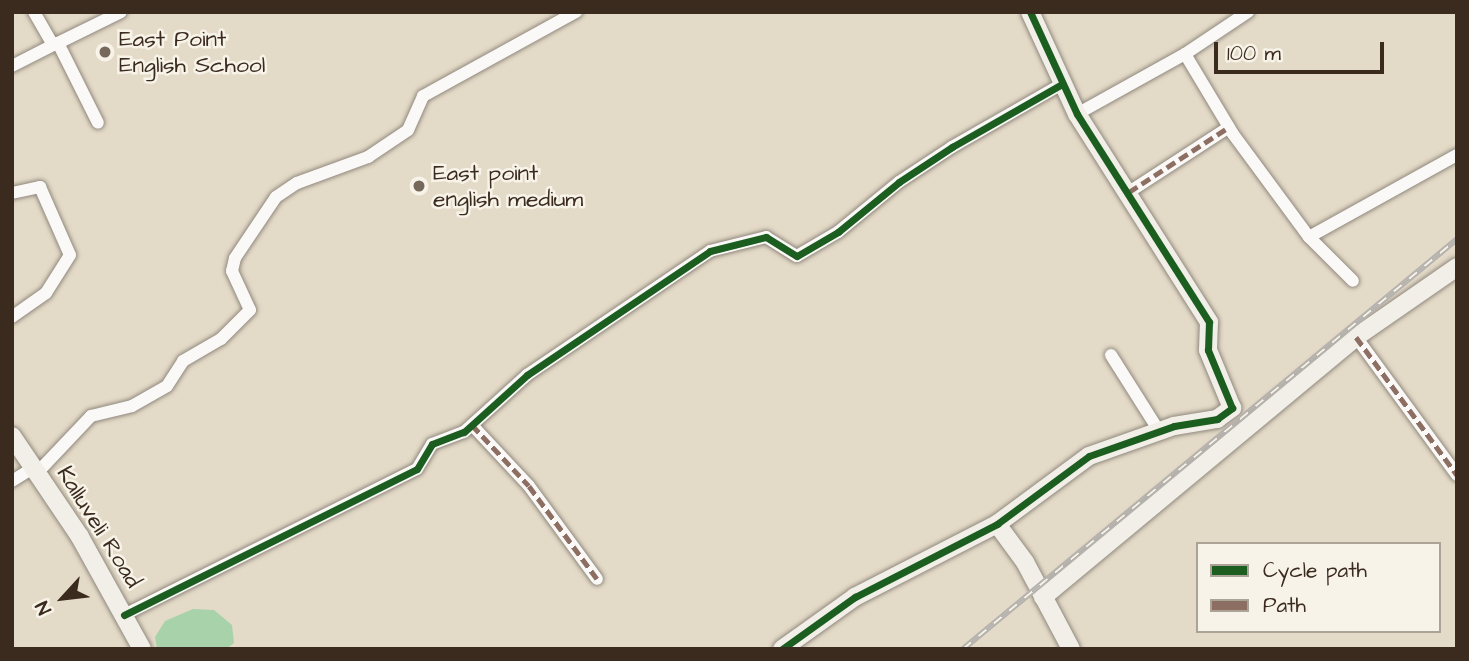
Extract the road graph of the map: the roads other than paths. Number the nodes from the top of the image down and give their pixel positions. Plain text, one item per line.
1 (34, 12) edge
2 (121, 12) edge
3 (576, 12) edge
4 (1030, 12) edge
5 (1248, 12) edge
6 (55, 44) junction
7 (1185, 54) junction
8 (12, 66) edge
9 (1062, 84) junction
10 (1077, 114) junction
11 (99, 123) dead end
12 (1229, 127) junction
13 (1457, 155) edge
14 (1129, 192) junction
15 (12, 193) edge
16 (1309, 236) junction
17 (1457, 267) edge
18 (1353, 281) dead end
19 (12, 317) edge
20 (1356, 337) junction
21 (1111, 355) dead end
22 (472, 425) junction
23 (1159, 431) junction
24 (12, 436) edge
25 (35, 470) junction
26 (1457, 475) edge
27 (12, 481) edge
28 (997, 524) junction
29 (597, 579) dead end
30 (1043, 597) junction
31 (124, 615) junction
32 (142, 649) edge
33 (782, 649) edge
34 (1071, 649) edge

1 - 6 street
2 - 6 street
3 - 25 street
4 - 9 street
5 - 7 street
6 - 8 street
6 - 11 street
7 - 10 street
7 - 12 street
9 - 10 street
9 - 22 street
10 - 14 street
12 - 14 street
12 - 16 street
13 - 16 street
14 - 23 street
15 - 19 street
16 - 18 street
17 - 20 street
20 - 26 street
20 - 30 street
21 - 23 street
22 - 29 street
22 - 31 street
23 - 28 street
24 - 25 street, Kalluveli Road
25 - 27 street
25 - 31 street, Kalluveli Road
28 - 30 street
28 - 33 street
30 - 34 street
31 - 32 street, Kalluveli Road

